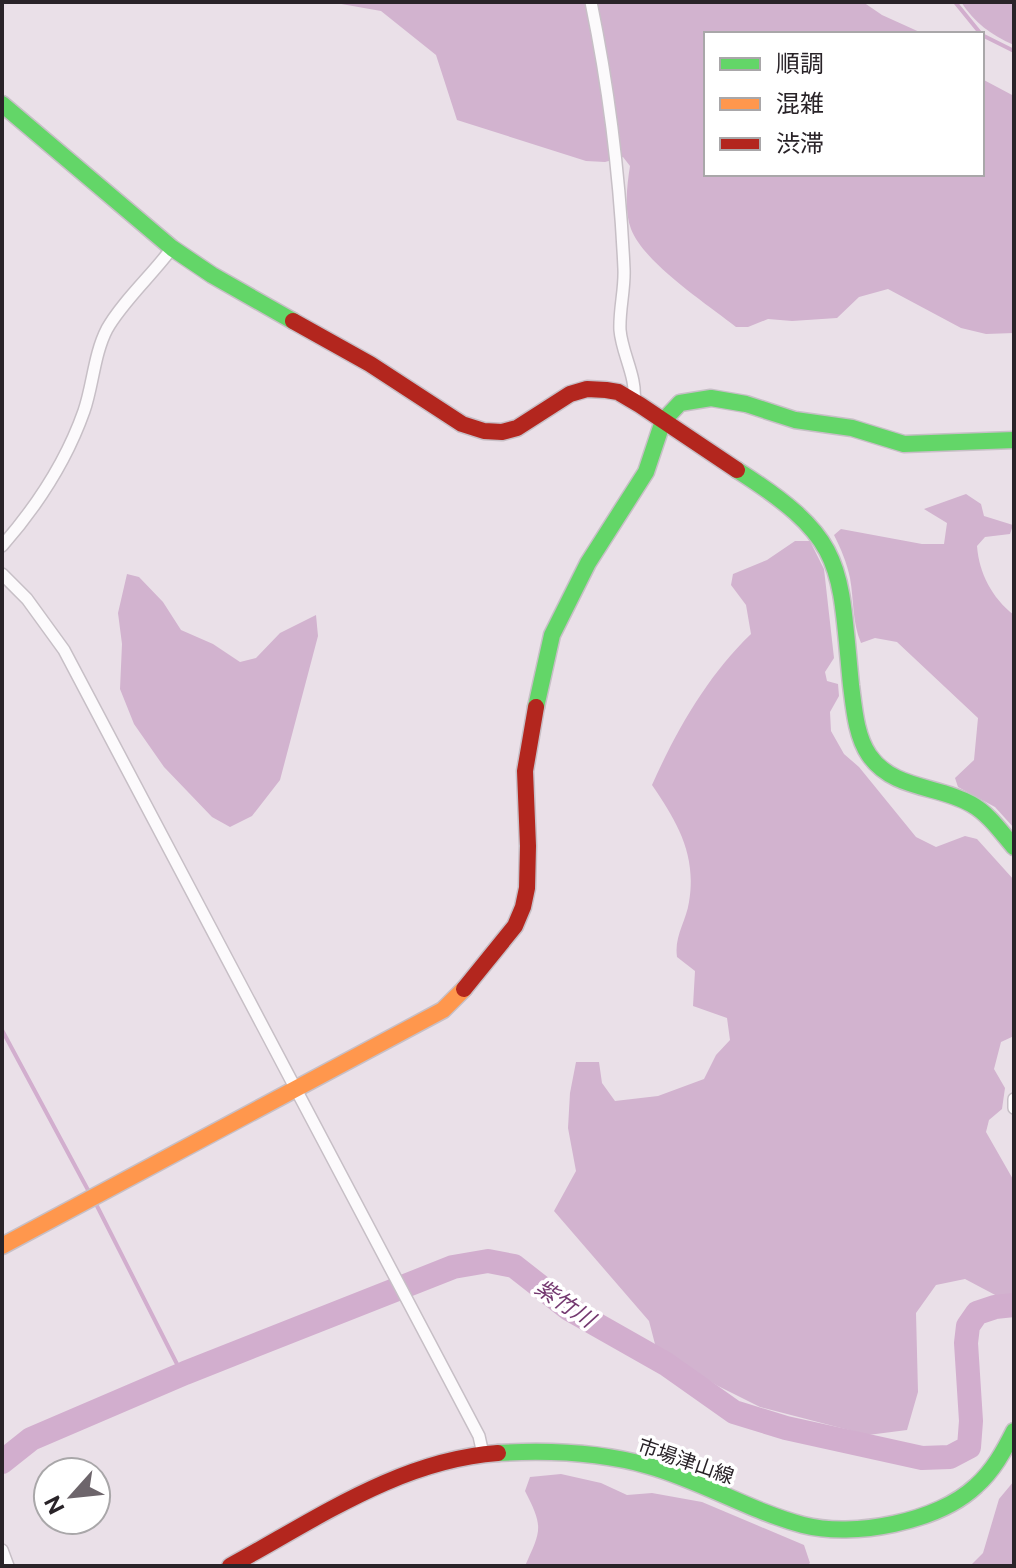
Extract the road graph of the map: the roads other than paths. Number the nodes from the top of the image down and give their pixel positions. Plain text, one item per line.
1 (591, 2) edge
2 (2, 104) edge
3 (172, 248) junction
4 (634, 401) junction
5 (663, 421) junction
6 (1014, 440) edge
7 (2, 546) edge
8 (2, 574) edge
9 (1014, 847) edge
10 (296, 1089) junction
11 (1014, 1099) edge
12 (1014, 1108) edge
13 (2, 1246) edge
14 (1014, 1431) edge
15 (483, 1454) junction
16 (2, 1550) edge
17 (8, 1566) edge
18 (230, 1566) edge

1 - 4 street
2 - 3 street
3 - 4 street
3 - 7 street
4 - 5 street
5 - 6 street
5 - 9 street
5 - 10 street
8 - 10 street
10 - 13 street
10 - 15 street
11 - 12 street
14 - 15 street, 市場津山線
15 - 18 street, 市場津山線
16 - 17 street

